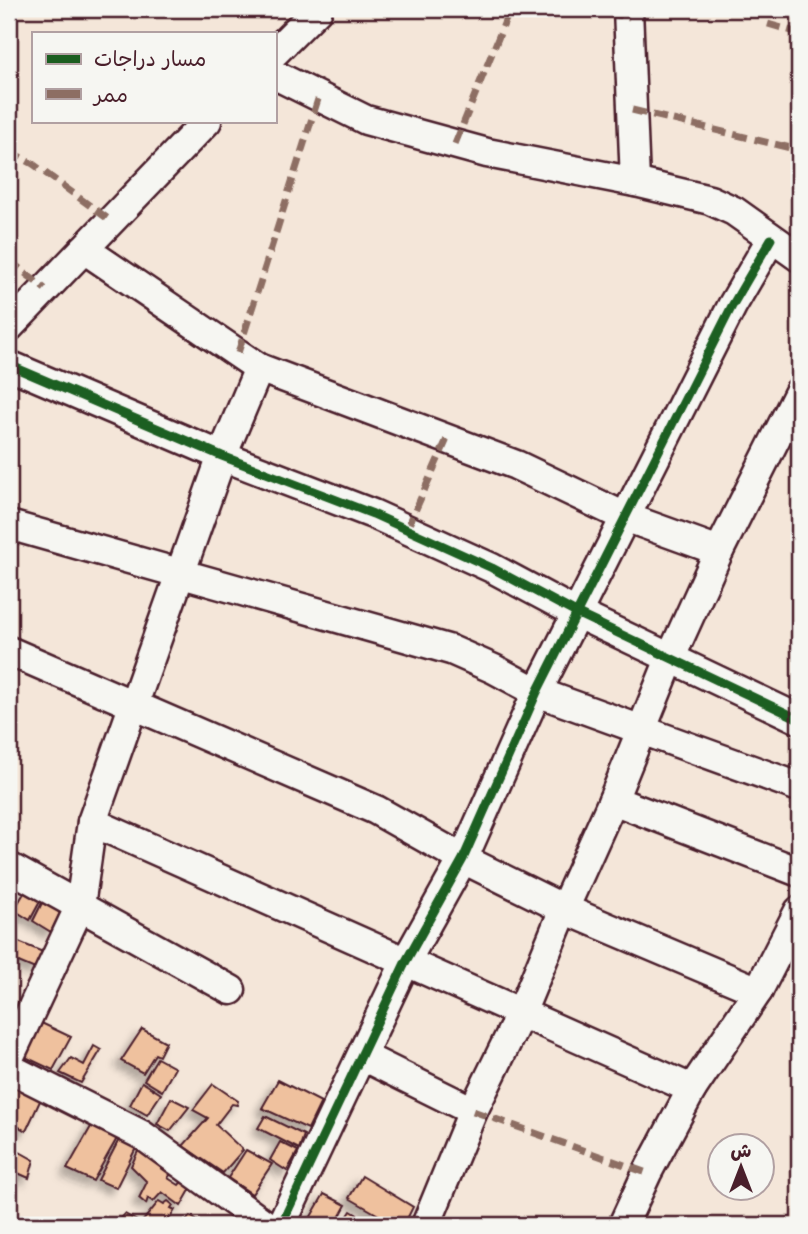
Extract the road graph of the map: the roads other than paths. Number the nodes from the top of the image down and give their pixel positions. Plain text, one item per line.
1 (318, 9) edge
2 (628, 9) edge
3 (276, 51) edge
4 (276, 75) edge
5 (206, 122) edge
6 (635, 181) junction
7 (771, 239) junction
8 (84, 249) junction
9 (799, 257) edge
10 (9, 327) edge
11 (9, 365) edge
12 (259, 368) junction
13 (799, 392) edge
14 (222, 456) junction
15 (625, 517) junction
16 (9, 525) edge
17 (719, 551) junction
18 (180, 573) junction
19 (578, 614) junction
20 (9, 651) edge
21 (670, 659) junction
22 (537, 692) junction
23 (132, 703) junction
24 (799, 719) edge
25 (641, 728) junction
26 (799, 787) edge
27 (613, 800) junction
28 (92, 822) junction
29 (463, 859) junction
30 (9, 867) edge
31 (799, 872) edge
32 (80, 906) junction
33 (564, 909) junction
34 (799, 911) edge
35 (406, 961) junction
36 (231, 990) dead end
37 (758, 991) junction
38 (521, 1013) junction
39 (362, 1056) junction
40 (9, 1058) edge
41 (9, 1068) edge
42 (692, 1089) junction
43 (473, 1111) junction
44 (266, 1225) edge
45 (281, 1225) edge
46 (426, 1225) edge
47 (623, 1225) edge

1 - 3 street
2 - 6 street
4 - 6 street
5 - 8 street
6 - 7 street
7 - 9 street
7 - 15 street
8 - 10 street
8 - 12 street
11 - 14 street
12 - 14 street
12 - 15 street
13 - 17 street
14 - 18 street
14 - 19 street
15 - 17 street
15 - 19 street
16 - 18 street
17 - 21 street
18 - 22 street
18 - 23 street
19 - 21 street
19 - 22 street
20 - 23 street
21 - 24 street
21 - 25 street
22 - 25 street
22 - 29 street
23 - 28 street
23 - 29 street
25 - 26 street
25 - 27 street
27 - 31 street
27 - 33 street
28 - 32 street
28 - 35 street
29 - 33 street
29 - 35 street
30 - 32 street
32 - 36 street
32 - 40 street
33 - 37 street
33 - 38 street
34 - 37 street
35 - 38 street
35 - 39 street
37 - 42 street
38 - 42 street
38 - 43 street
39 - 43 street
39 - 45 street
41 - 44 street
42 - 47 street
43 - 46 street

